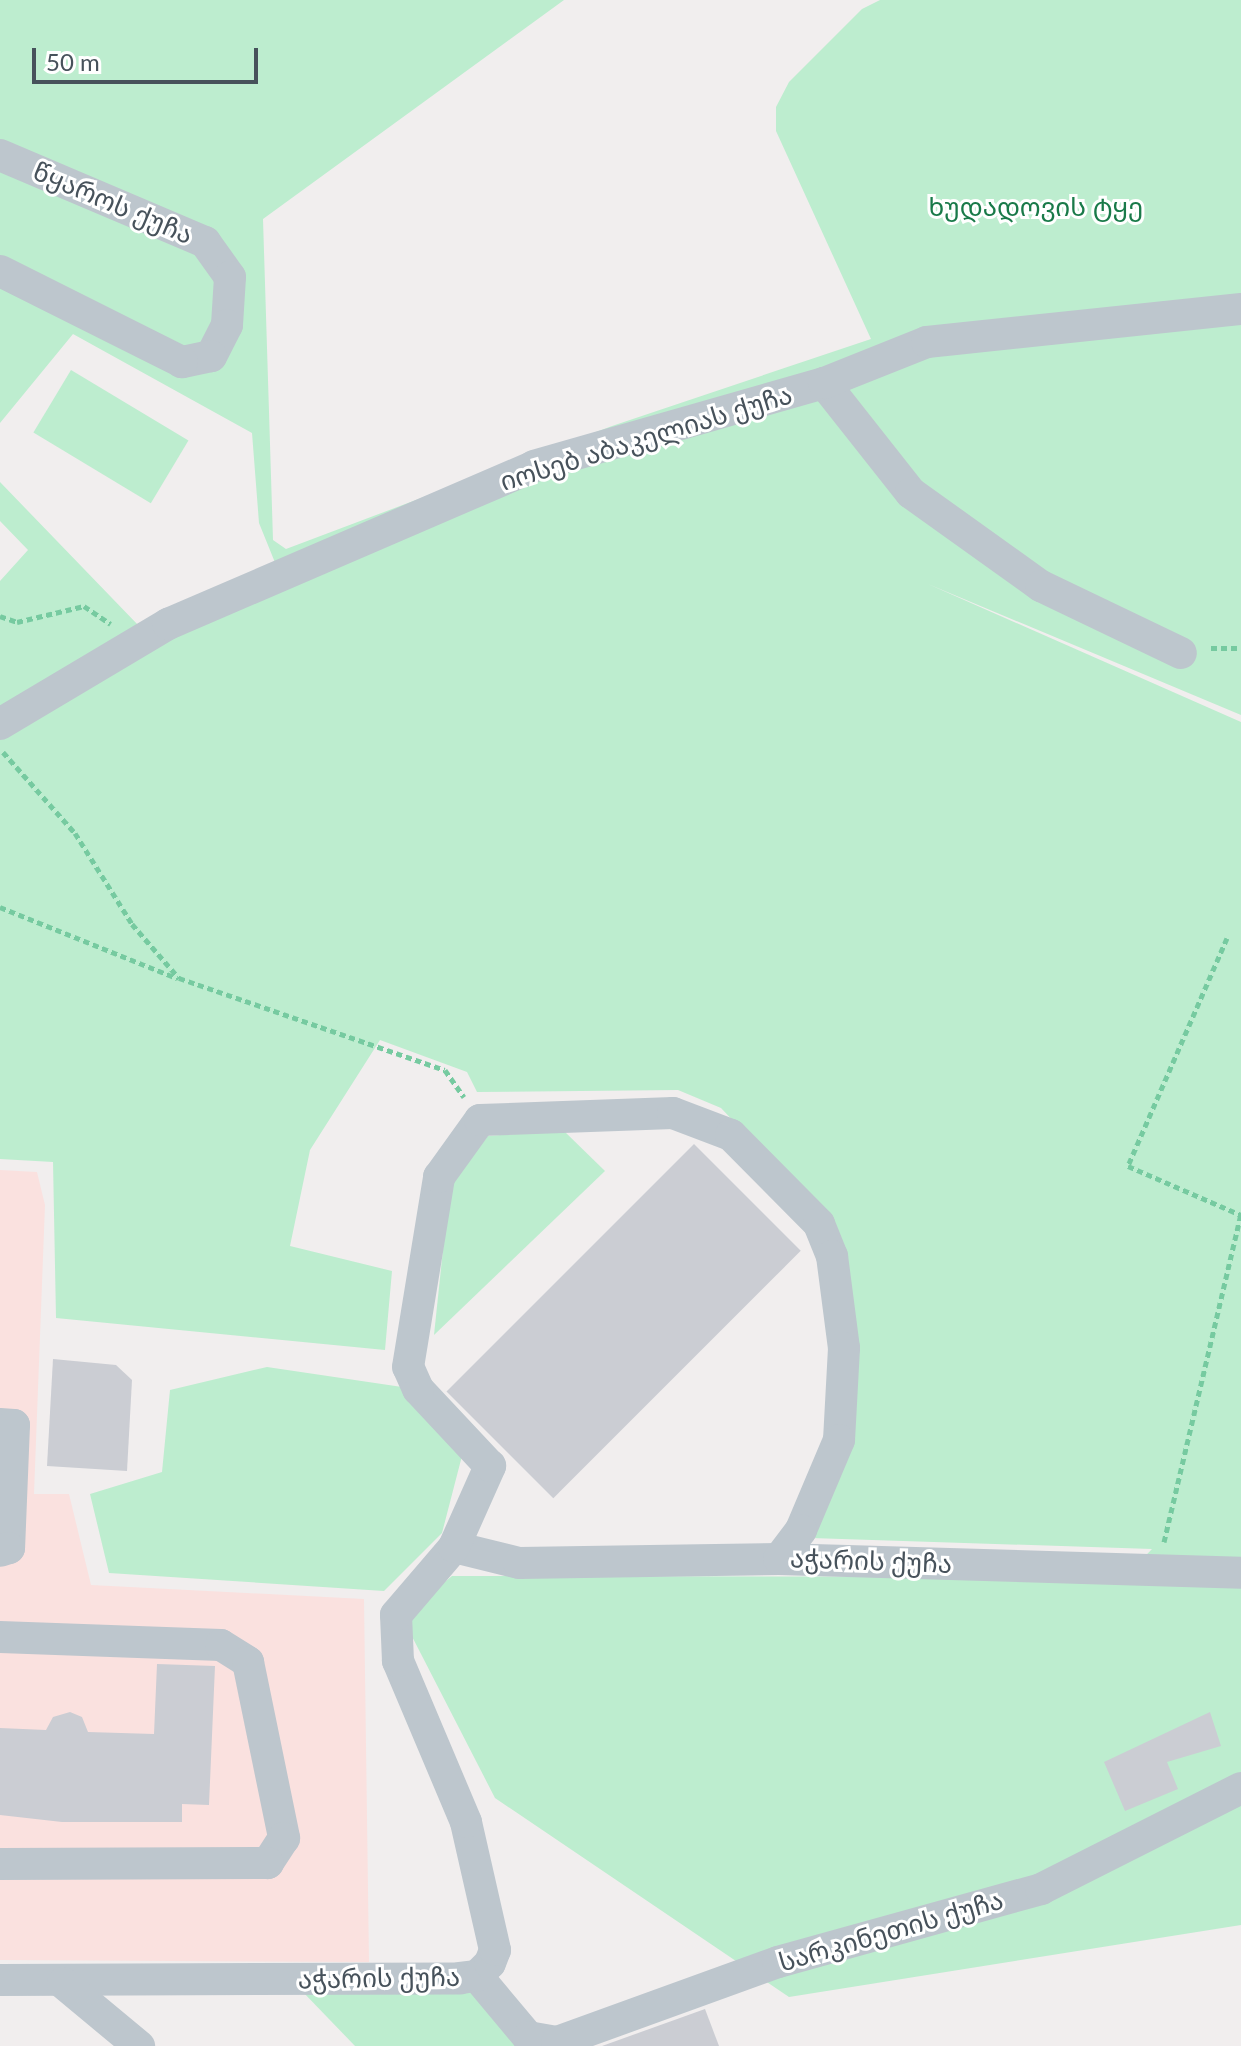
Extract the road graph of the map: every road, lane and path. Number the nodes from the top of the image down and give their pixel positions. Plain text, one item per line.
1 (0, 155) edge
2 (0, 271) edge
3 (1241, 309) edge
4 (824, 383) junction
5 (0, 616) edge
6 (138, 642) junction
7 (1181, 653) dead end
8 (0, 724) edge
9 (0, 748) edge
10 (0, 907) edge
11 (1227, 938) dead end
12 (179, 978) junction
13 (480, 1120) junction
14 (1241, 1215) edge
15 (0, 1424) edge
16 (454, 1547) junction
17 (0, 1551) edge
18 (779, 1559) junction
19 (1158, 1570) junction
20 (1241, 1573) edge
21 (0, 1637) edge
22 (1241, 1788) edge
23 (0, 1864) edge
24 (477, 1976) junction
25 (0, 1980) edge
26 (63, 1983) junction
27 (529, 2042) edge
28 (139, 2046) edge

1 - 2 street, წყაროს ქუჩა
3 - 4 street, იოსებ აბაკელიას ქუჩა
4 - 6 street, იოსებ აბაკელიას ქუჩა
4 - 7 street
5 - 6 path
6 - 8 street, იოსებ აბაკელიას ქუჩა
9 - 12 path
10 - 12 path
11 - 14 path
12 - 13 path
13 - 16 street, აჭარის ქუჩა
13 - 18 street
14 - 19 path
15 - 17 street
16 - 18 street, აჭარის ქუჩა
16 - 24 street, აჭარის ქუჩა
18 - 19 street, აჭარის ქუჩა
19 - 20 street, აჭარის ქუჩა
21 - 23 street
22 - 27 street, სარკინეთის ქუჩა
24 - 26 street, აჭარის ქუჩა
24 - 27 street, სარკინეთის ქუჩა
25 - 26 street, აჭარის ქუჩა
26 - 28 street

